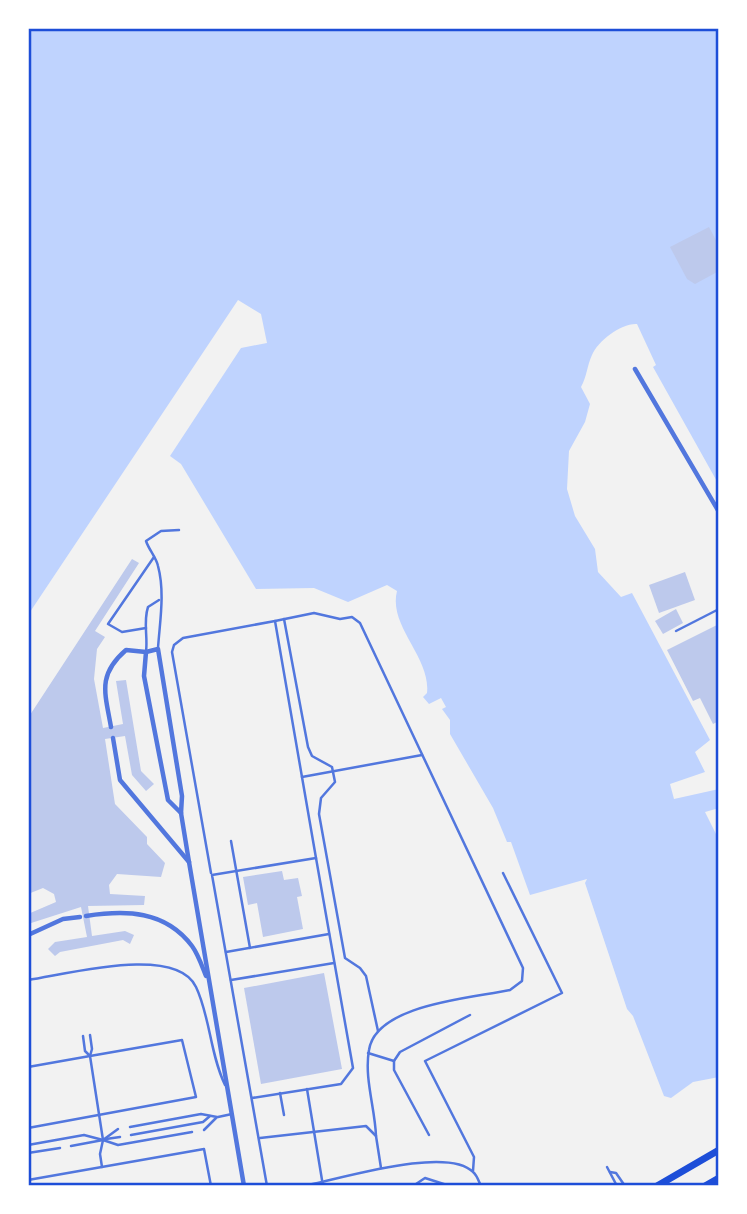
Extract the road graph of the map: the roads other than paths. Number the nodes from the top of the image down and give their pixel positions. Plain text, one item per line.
1 (635, 369) dead end
2 (719, 512) edge
3 (178, 530) dead end
4 (154, 557) junction
5 (159, 600) junction
6 (719, 610) edge
7 (284, 619) junction
8 (275, 621) junction
9 (146, 628) junction
10 (676, 631) dead end
11 (158, 649) junction
12 (146, 652) junction
13 (111, 727) dead end
14 (113, 738) dead end
15 (422, 755) junction
16 (333, 771) junction
17 (302, 777) junction
18 (181, 813) junction
19 (231, 841) dead end
20 (316, 858) junction
21 (189, 862) junction
22 (236, 871) junction
23 (503, 873) dead end
24 (212, 875) junction
25 (329, 934) junction
26 (28, 935) edge
27 (250, 948) junction
28 (226, 952) junction
29 (334, 963) junction
30 (28, 980) edge
31 (231, 980) junction
32 (209, 984) junction
33 (470, 1015) dead end
34 (377, 1031) junction
35 (90, 1035) dead end
36 (83, 1036) dead end
37 (368, 1053) junction
38 (90, 1056) junction
39 (394, 1060) junction
40 (28, 1067) edge
41 (227, 1088) junction
42 (307, 1089) junction
43 (280, 1093) junction
44 (252, 1098) junction
45 (232, 1114) junction
46 (99, 1115) junction
47 (284, 1115) dead end
48 (210, 1116) junction
49 (217, 1117) junction
50 (130, 1127) dead end
51 (28, 1128) edge
52 (118, 1129) dead end
53 (204, 1130) dead end
54 (313, 1130) junction
55 (192, 1132) dead end
56 (131, 1135) dead end
57 (429, 1135) dead end
58 (376, 1136) junction
59 (120, 1137) dead end
60 (260, 1138) junction
61 (103, 1140) junction
62 (28, 1145) edge
63 (71, 1146) dead end
64 (60, 1148) dead end
65 (719, 1150) edge
66 (28, 1153) edge
67 (102, 1167) junction
68 (607, 1167) dead end
69 (382, 1169) junction
70 (473, 1171) junction
71 (610, 1172) junction
72 (719, 1178) edge
73 (28, 1180) edge
74 (322, 1184) edge
75 (211, 1186) edge
76 (244, 1186) edge
77 (268, 1186) edge
78 (303, 1186) edge
79 (413, 1186) edge
80 (450, 1186) edge
81 (481, 1186) edge
82 (617, 1186) edge
83 (625, 1186) edge
84 (657, 1186) edge
85 (705, 1186) edge

1 - 2 street
3 - 4 lane
4 - 5 lane
4 - 9 lane
5 - 9 lane
5 - 11 lane
6 - 10 lane
7 - 8 lane
7 - 15 lane
7 - 16 lane
8 - 17 lane
8 - 24 lane
9 - 12 lane
11 - 12 street
11 - 18 street
12 - 13 street
12 - 18 street
14 - 21 street
15 - 16 lane
15 - 34 lane
16 - 17 lane
16 - 34 lane
17 - 20 lane
18 - 21 street
19 - 22 lane
20 - 22 lane
20 - 25 lane
21 - 32 street
22 - 24 lane
22 - 27 lane
23 - 70 lane
24 - 28 lane
25 - 27 lane
25 - 29 lane
26 - 32 street
27 - 28 lane
28 - 31 lane
29 - 31 lane
29 - 42 lane
30 - 41 lane
31 - 44 lane
32 - 41 street
33 - 39 lane
34 - 37 lane
35 - 38 lane
36 - 38 lane
37 - 39 lane
37 - 58 lane
38 - 40 lane
38 - 46 lane
38 - 46 lane
39 - 57 lane
41 - 45 street
42 - 43 lane
42 - 54 lane
43 - 44 lane
43 - 47 lane
44 - 60 lane
45 - 49 lane
45 - 76 street
46 - 51 lane
46 - 61 lane
48 - 49 lane
48 - 50 lane
48 - 56 lane
49 - 53 lane
52 - 61 lane
54 - 58 lane
54 - 60 lane
54 - 74 lane
55 - 61 lane
58 - 69 lane
59 - 61 lane
60 - 77 lane
61 - 62 lane
61 - 63 lane
61 - 67 lane
64 - 66 lane
65 - 84 main road
67 - 73 lane
67 - 75 lane
68 - 71 lane
69 - 70 lane
69 - 74 lane
70 - 81 lane
71 - 82 lane
71 - 83 lane
72 - 85 main road
74 - 78 lane
79 - 80 lane

